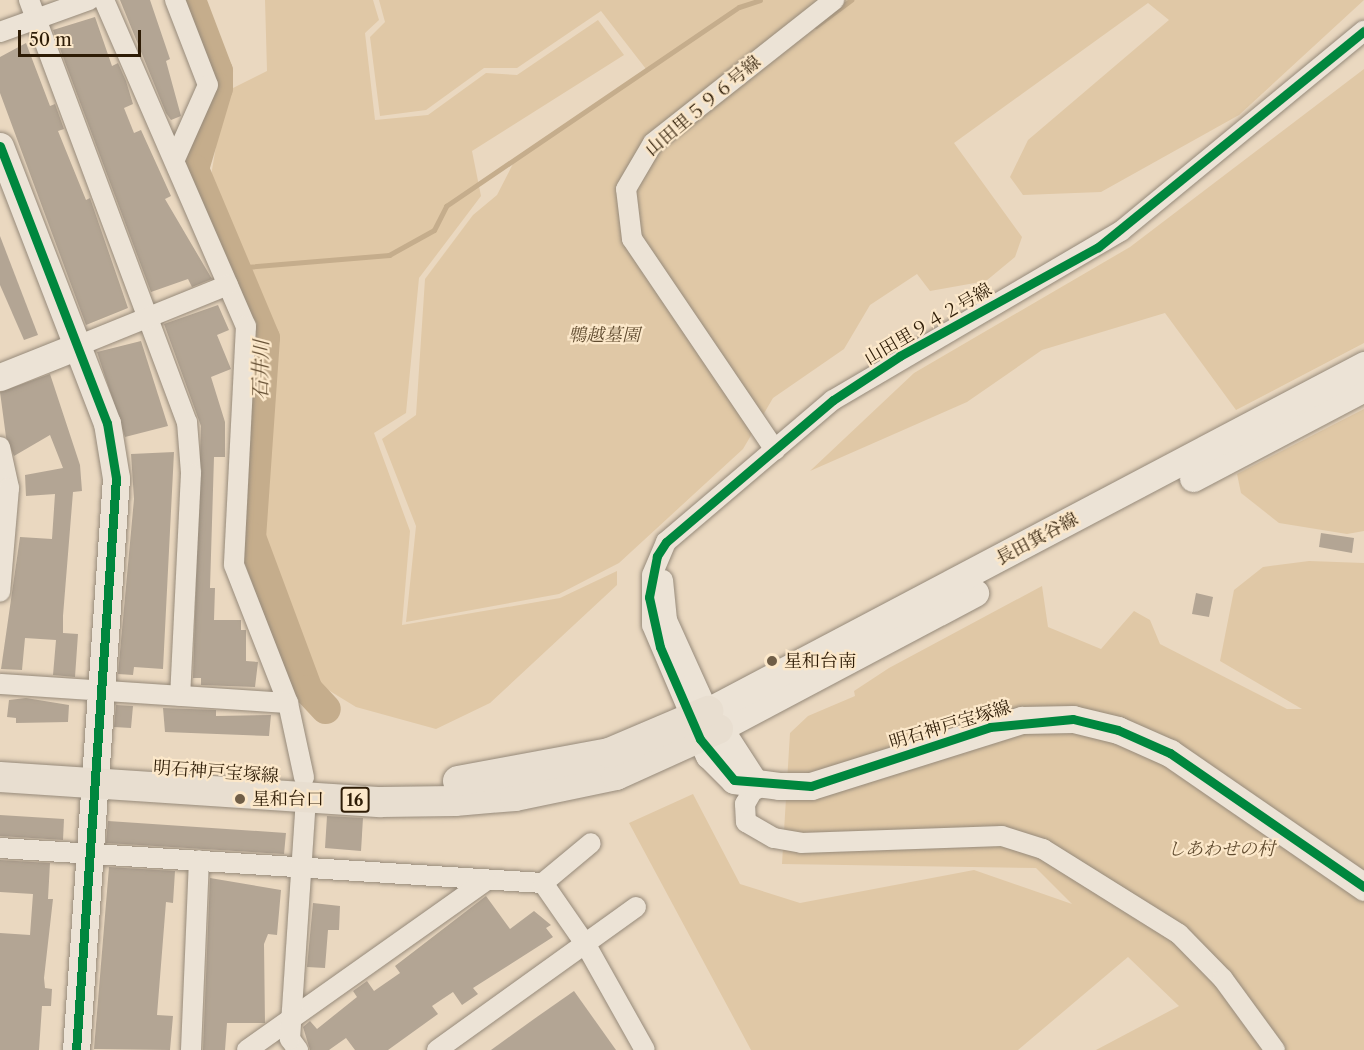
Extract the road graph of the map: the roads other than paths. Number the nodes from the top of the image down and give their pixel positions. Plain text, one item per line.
1 (29, 0) edge
2 (88, 0) edge
3 (104, 0) edge
4 (175, 0) edge
5 (834, 0) edge
6 (36, 19) junction
7 (1364, 31) edge
8 (0, 32) edge
9 (0, 146) edge
10 (175, 159) junction
11 (228, 285) junction
12 (150, 317) junction
13 (75, 347) junction
14 (1364, 365) edge
15 (0, 377) edge
16 (1364, 388) edge
17 (0, 447) edge
18 (775, 450) junction
19 (4, 489) edge
20 (0, 592) edge
21 (0, 684) edge
22 (100, 693) junction
23 (180, 696) junction
24 (288, 703) junction
25 (705, 724) junction
26 (0, 757) edge
27 (93, 774) junction
28 (0, 777) edge
29 (756, 785) junction
30 (305, 787) junction
31 (591, 843) dead end
32 (0, 848) edge
33 (89, 854) junction
34 (199, 860) junction
35 (305, 866) junction
36 (486, 881) junction
37 (543, 883) junction
38 (1364, 887) edge
39 (636, 907) dead end
40 (586, 945) junction
41 (291, 1019) junction
42 (75, 1049) edge
43 (191, 1050) edge
44 (248, 1050) edge
45 (298, 1050) edge
46 (437, 1050) edge
47 (645, 1050) edge
48 (1275, 1050) edge

1 - 6 street
2 - 6 street
3 - 10 street
4 - 10 street
5 - 18 street, 山田里５９６号線
6 - 8 street
6 - 12 street
7 - 18 street, 山田里９４２号線
9 - 13 street
10 - 11 street
11 - 12 street
11 - 24 street
12 - 13 street
12 - 23 street
13 - 15 street
13 - 22 street
14 - 25 street, 長田箕谷線
16 - 25 street, 長田箕谷線
17 - 19 street
18 - 25 street, 山田里９４２号線
19 - 20 street
21 - 22 street
22 - 23 street
22 - 27 street
23 - 24 street
24 - 30 street
25 - 29 street, 明石神戸宝塚線
25 - 30 main road, 明石神戸宝塚線 / 16
26 - 27 main road, 明石神戸宝塚線 / 16
27 - 28 main road, 明石神戸宝塚線 / 16
27 - 30 main road, 明石神戸宝塚線 / 16
27 - 33 street
29 - 38 street, 明石神戸宝塚線
29 - 48 street
30 - 35 street
31 - 37 street
32 - 33 street
33 - 34 street
33 - 42 street
34 - 35 street
34 - 43 street
35 - 36 street
35 - 41 street
36 - 37 street
36 - 41 street
37 - 40 street
39 - 40 street
40 - 46 street
40 - 47 street
41 - 44 street
41 - 45 street

